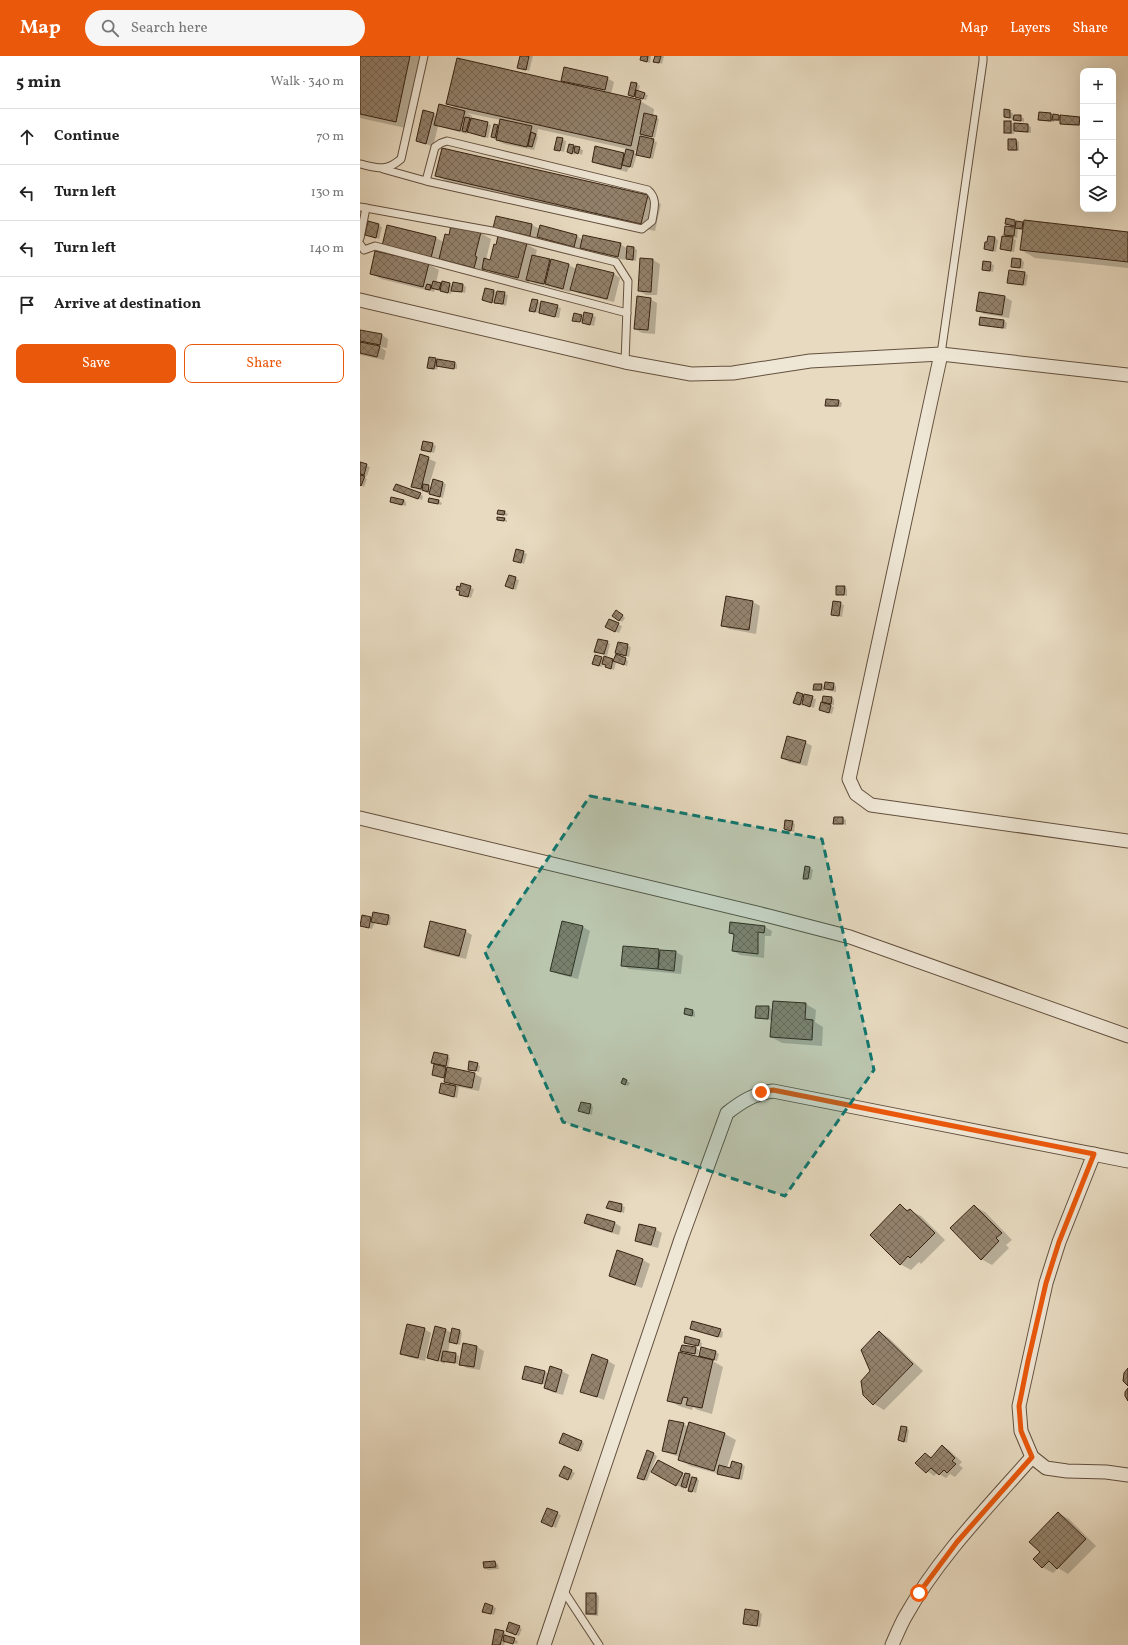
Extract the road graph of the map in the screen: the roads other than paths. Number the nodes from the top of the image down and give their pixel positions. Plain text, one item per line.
1 (424, 56) edge
2 (982, 56) edge
3 (360, 164) edge
4 (383, 169) junction
5 (426, 181) junction
6 (363, 208) edge
7 (360, 238) edge
8 (360, 244) edge
9 (360, 300) edge
10 (627, 313) junction
11 (941, 354) junction
12 (625, 362) junction
13 (1128, 375) edge
14 (360, 818) edge
15 (1128, 841) edge
16 (1128, 1036) edge
17 (1094, 1154) junction
18 (1128, 1161) edge
19 (1032, 1457) junction
20 (1128, 1475) edge
21 (563, 1590) junction
22 (544, 1645) edge
23 (599, 1645) edge
24 (892, 1645) edge

1 - 4 lane
2 - 11 lane
3 - 4 lane
4 - 5 lane
5 - 5 lane
6 - 7 lane
6 - 10 lane
8 - 10 lane
9 - 12 street
10 - 12 lane
11 - 12 street
11 - 13 street
11 - 15 street
14 - 16 street
17 - 18 street
17 - 19 street
17 - 21 street
19 - 20 street
19 - 24 street
21 - 22 street
21 - 23 lane

